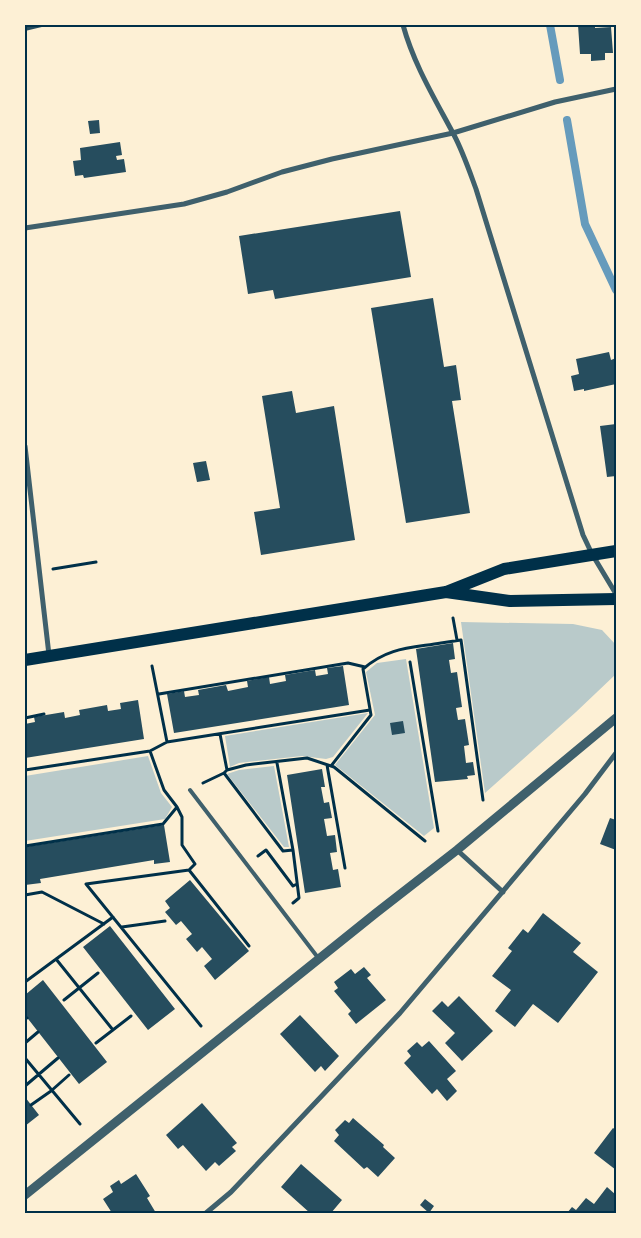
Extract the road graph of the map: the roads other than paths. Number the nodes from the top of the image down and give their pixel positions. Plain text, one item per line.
1 (403, 25) edge
2 (616, 89) edge
3 (453, 133) junction
4 (25, 228) edge
5 (25, 446) edge
6 (616, 551) edge
7 (592, 554) junction
8 (446, 592) junction
9 (616, 594) edge
10 (616, 600) edge
11 (49, 656) junction
12 (25, 660) edge
13 (616, 718) edge
14 (616, 754) edge
15 (190, 790) road end
16 (457, 850) junction
17 (503, 892) junction
18 (319, 959) junction
19 (25, 1195) edge
20 (206, 1213) edge

1 - 3 street
2 - 3 street
3 - 4 street
3 - 7 street
5 - 11 street
6 - 7 main road
7 - 8 main road
7 - 9 street
8 - 10 main road
8 - 11 main road
11 - 12 main road
13 - 16 street
14 - 17 street
15 - 18 lane
16 - 17 street
16 - 18 street
17 - 20 street
18 - 19 street

